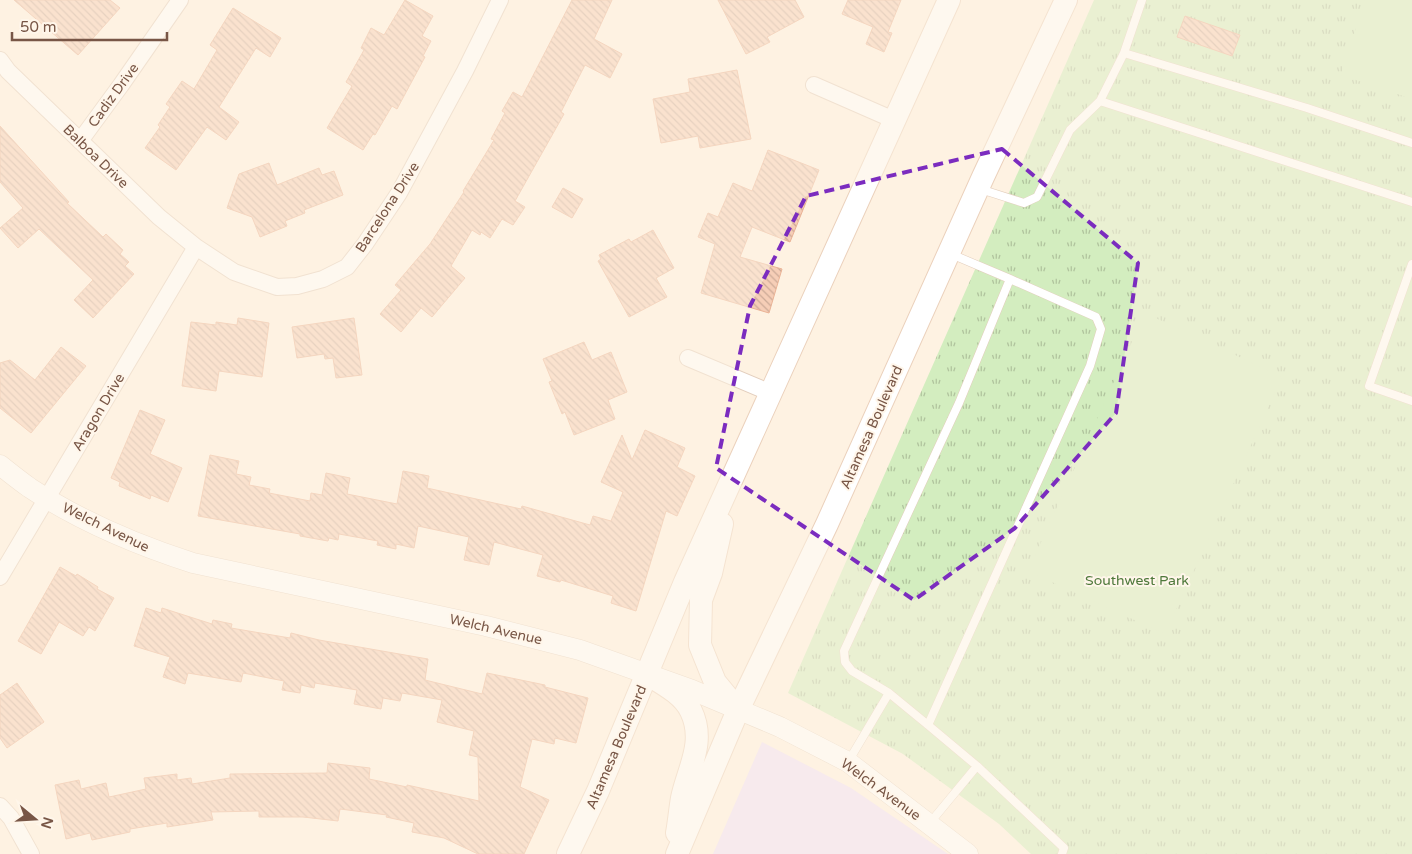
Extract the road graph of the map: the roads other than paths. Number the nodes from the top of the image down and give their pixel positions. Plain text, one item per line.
1 (180, 0) edge
2 (500, 0) edge
3 (949, 0) edge
4 (1066, 0) edge
5 (1141, 2) edge
6 (1124, 53) junction
7 (0, 60) edge
8 (814, 85) dead end
9 (1100, 100) junction
10 (894, 120) junction
11 (80, 141) junction
12 (1412, 143) edge
13 (978, 188) junction
14 (1412, 202) edge
15 (196, 247) junction
16 (949, 253) junction
17 (1412, 264) edge
18 (1010, 279) junction
19 (688, 358) dead end
20 (771, 393) junction
21 (1412, 401) edge
22 (0, 465) edge
23 (734, 477) junction
24 (47, 498) junction
25 (0, 577) edge
26 (647, 674) junction
27 (889, 693) junction
28 (738, 710) junction
29 (928, 725) junction
30 (848, 762) junction
31 (977, 766) junction
32 (0, 806) edge
33 (929, 824) junction
34 (31, 854) edge
35 (568, 854) edge
36 (676, 854) edge
37 (968, 854) edge
38 (1062, 854) edge

1 - 11 street, Cadiz Drive
2 - 15 street, Barcelona Drive
3 - 10 main road, Altamesa Boulevard
4 - 13 main road, Altamesa Boulevard
5 - 6 lane
6 - 9 lane
6 - 12 lane
7 - 11 street, Balboa Drive
8 - 10 street
9 - 13 lane
9 - 14 lane
10 - 20 main road, Altamesa Boulevard
11 - 15 street, Balboa Drive
13 - 16 main road, Altamesa Boulevard
15 - 24 street, Aragon Drive
16 - 18 lane
16 - 28 main road, Altamesa Boulevard
17 - 21 lane
18 - 27 lane
18 - 29 lane
19 - 20 street
20 - 23 main road, Altamesa Boulevard
22 - 24 street, Welch Avenue
23 - 26 main road, Altamesa Boulevard
23 - 28 main road
24 - 25 street, Aragon Drive
24 - 26 street, Welch Avenue
26 - 28 street, Welch Avenue
26 - 35 main road, Altamesa Boulevard
26 - 36 main road
27 - 29 lane
27 - 30 lane
28 - 30 street, Welch Avenue
28 - 36 main road, Altamesa Boulevard
29 - 31 lane
30 - 33 street, Welch Avenue
31 - 33 lane
31 - 38 lane
32 - 34 street
33 - 37 street, Welch Avenue

